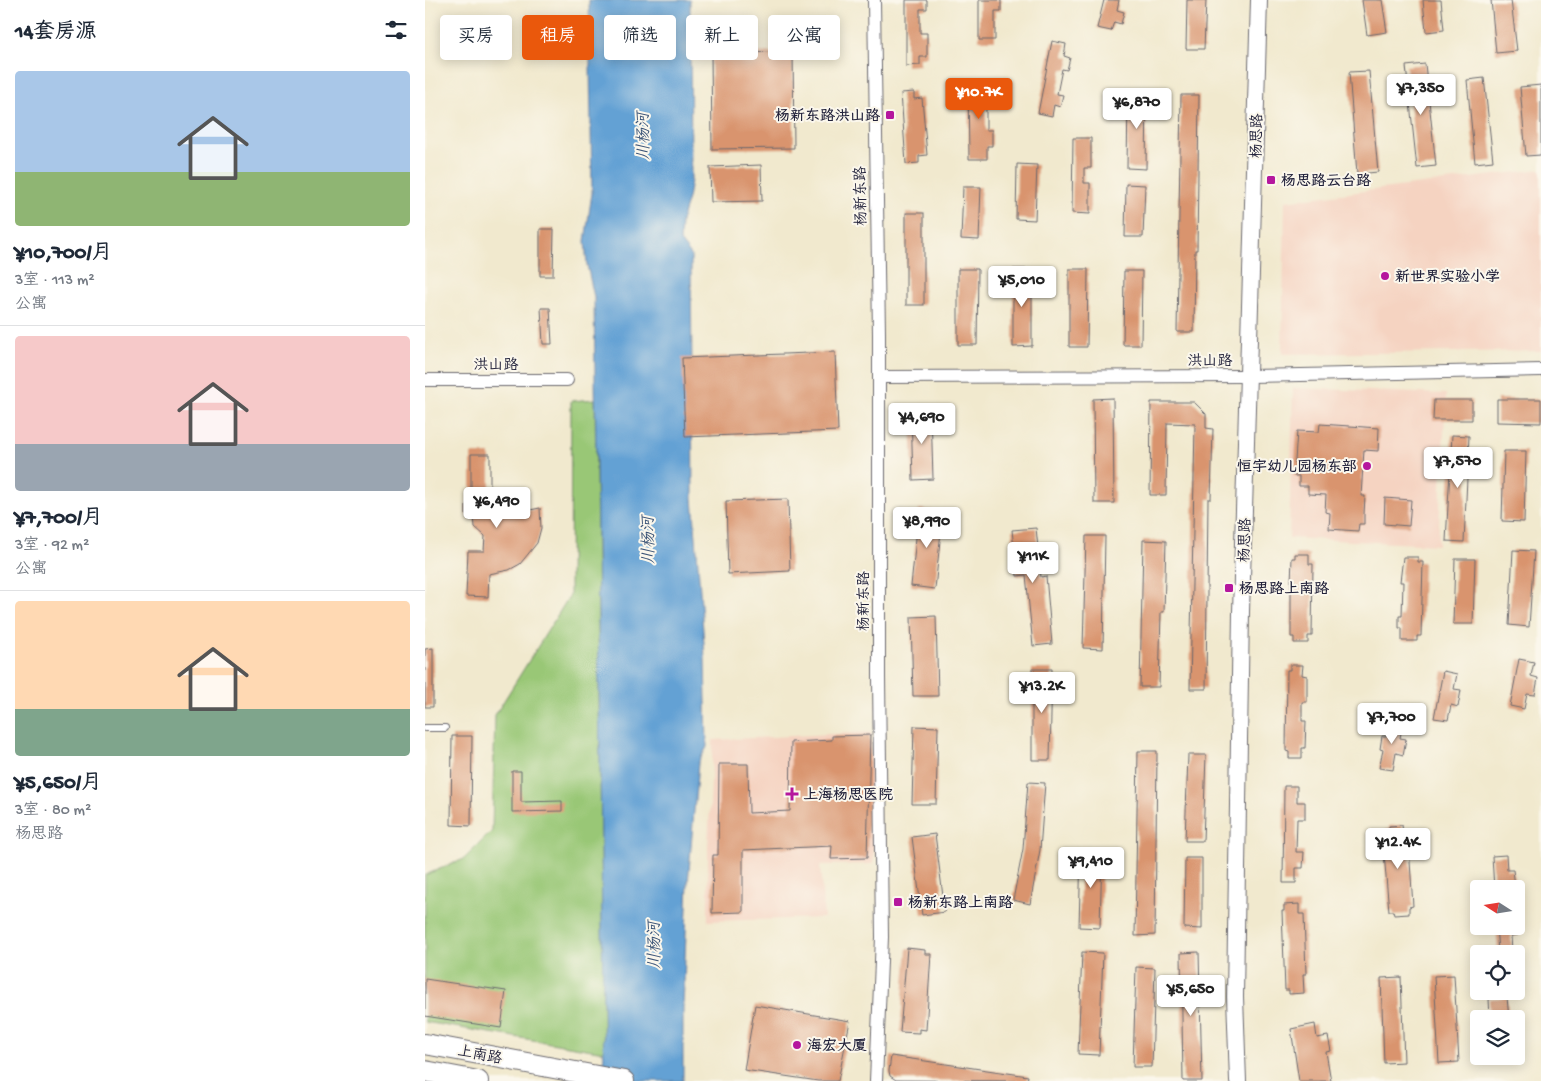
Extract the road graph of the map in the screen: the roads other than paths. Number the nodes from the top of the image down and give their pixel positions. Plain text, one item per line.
1 (874, 0) edge
2 (1259, 0) edge
3 (1541, 370) edge
4 (1249, 376) junction
5 (879, 377) junction
6 (425, 380) edge
7 (567, 380) dead end
8 (425, 728) edge
9 (445, 728) dead end
10 (425, 1044) edge
11 (425, 1071) edge
12 (478, 1081) edge
13 (624, 1081) edge
14 (875, 1081) edge
15 (1238, 1081) edge

1 - 5 street, 杨新东路
2 - 4 street, 杨思路
3 - 4 street, 洪山路
4 - 5 street, 洪山路
4 - 15 street, 杨思路
5 - 14 street, 杨新东路
6 - 7 street, 洪山路
8 - 9 lane
10 - 13 main road, 上南路
11 - 12 main road, 上南路

